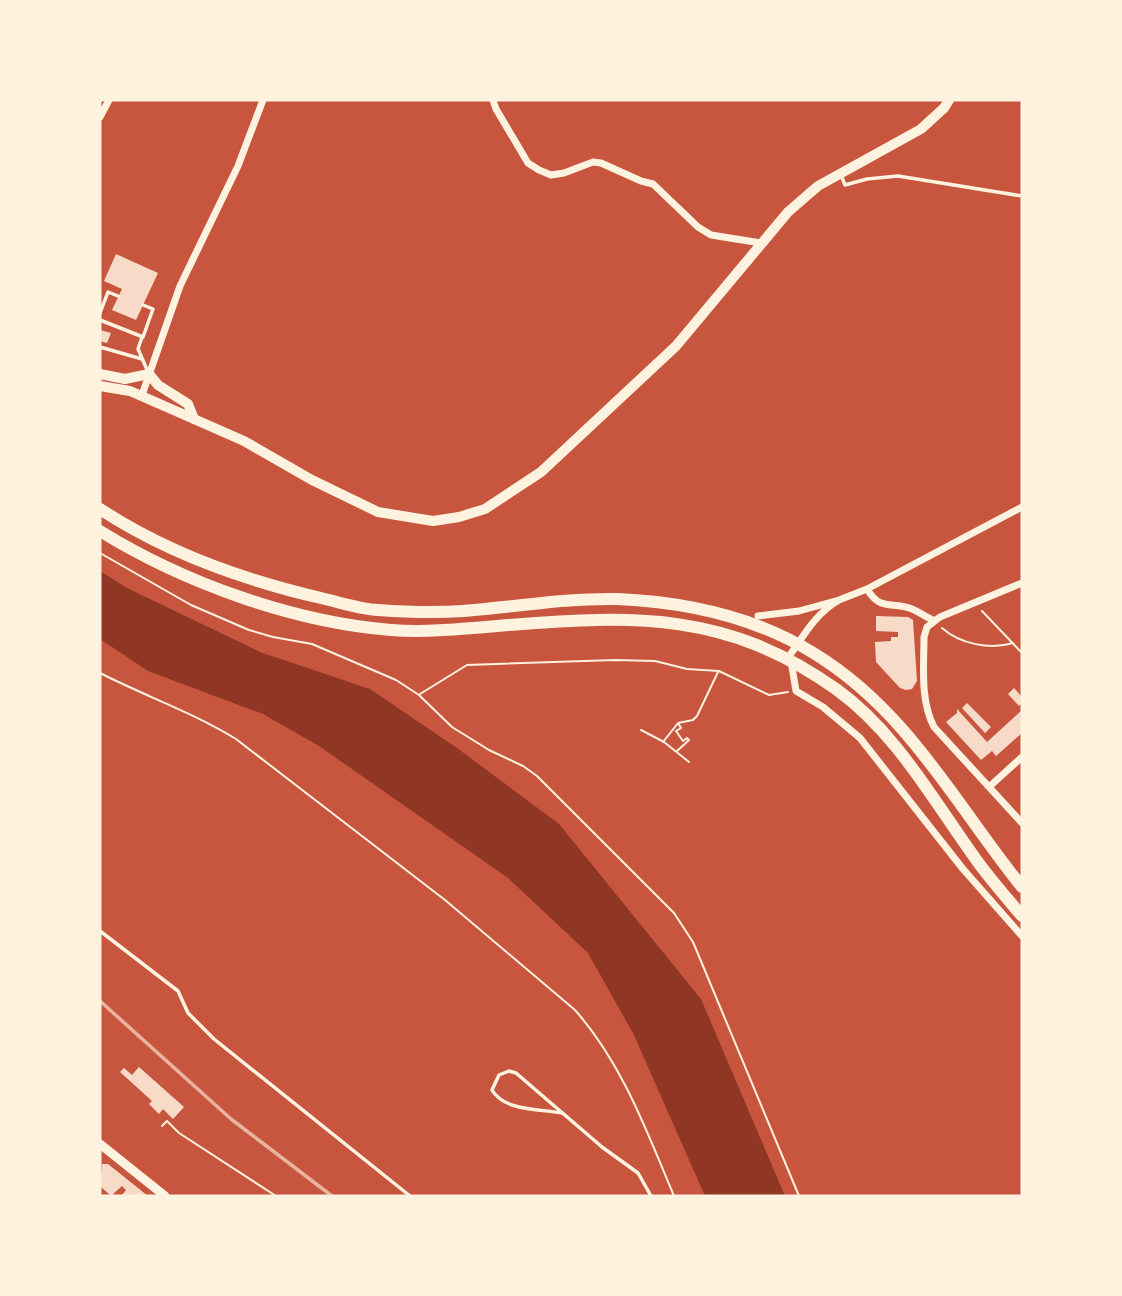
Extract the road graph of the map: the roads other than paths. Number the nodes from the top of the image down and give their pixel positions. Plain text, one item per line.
1 (109, 100) edge
2 (263, 100) edge
3 (493, 100) edge
4 (949, 100) edge
5 (100, 117) edge
6 (840, 173) junction
7 (1022, 196) edge
8 (761, 243) junction
9 (118, 296) dead end
10 (143, 306) dead end
11 (100, 313) edge
12 (100, 320) edge
13 (143, 337) junction
14 (100, 347) edge
15 (142, 359) junction
16 (100, 374) edge
17 (149, 374) junction
18 (100, 386) edge
19 (142, 395) junction
20 (194, 419) junction
21 (1022, 507) edge
22 (100, 509) edge
23 (100, 531) edge
24 (1022, 583) edge
25 (867, 589) junction
26 (839, 600) junction
27 (758, 616) dead end
28 (933, 620) junction
29 (1022, 757) edge
30 (989, 788) junction
31 (1022, 823) edge
32 (1022, 887) edge
33 (1022, 916) edge
34 (100, 931) edge
35 (1022, 936) edge
36 (562, 1113) junction
37 (101, 1147) edge
38 (164, 1196) edge
39 (410, 1196) edge
40 (651, 1196) edge

1 - 5 street
2 - 17 street
3 - 8 street
4 - 6 main road
6 - 7 lane
6 - 8 main road
8 - 20 main road
9 - 11 lane
10 - 13 lane
12 - 13 lane
13 - 15 lane
14 - 15 lane
15 - 17 lane
16 - 17 main road
17 - 19 street
17 - 20 main road
18 - 19 main road
19 - 20 main road
21 - 25 street
22 - 32 highway
23 - 33 highway
24 - 28 street
25 - 26 street
25 - 28 street
26 - 27 street
26 - 35 street
28 - 30 street
29 - 30 street
30 - 31 street
34 - 39 lane
36 - 36 lane
36 - 40 lane
37 - 38 street

